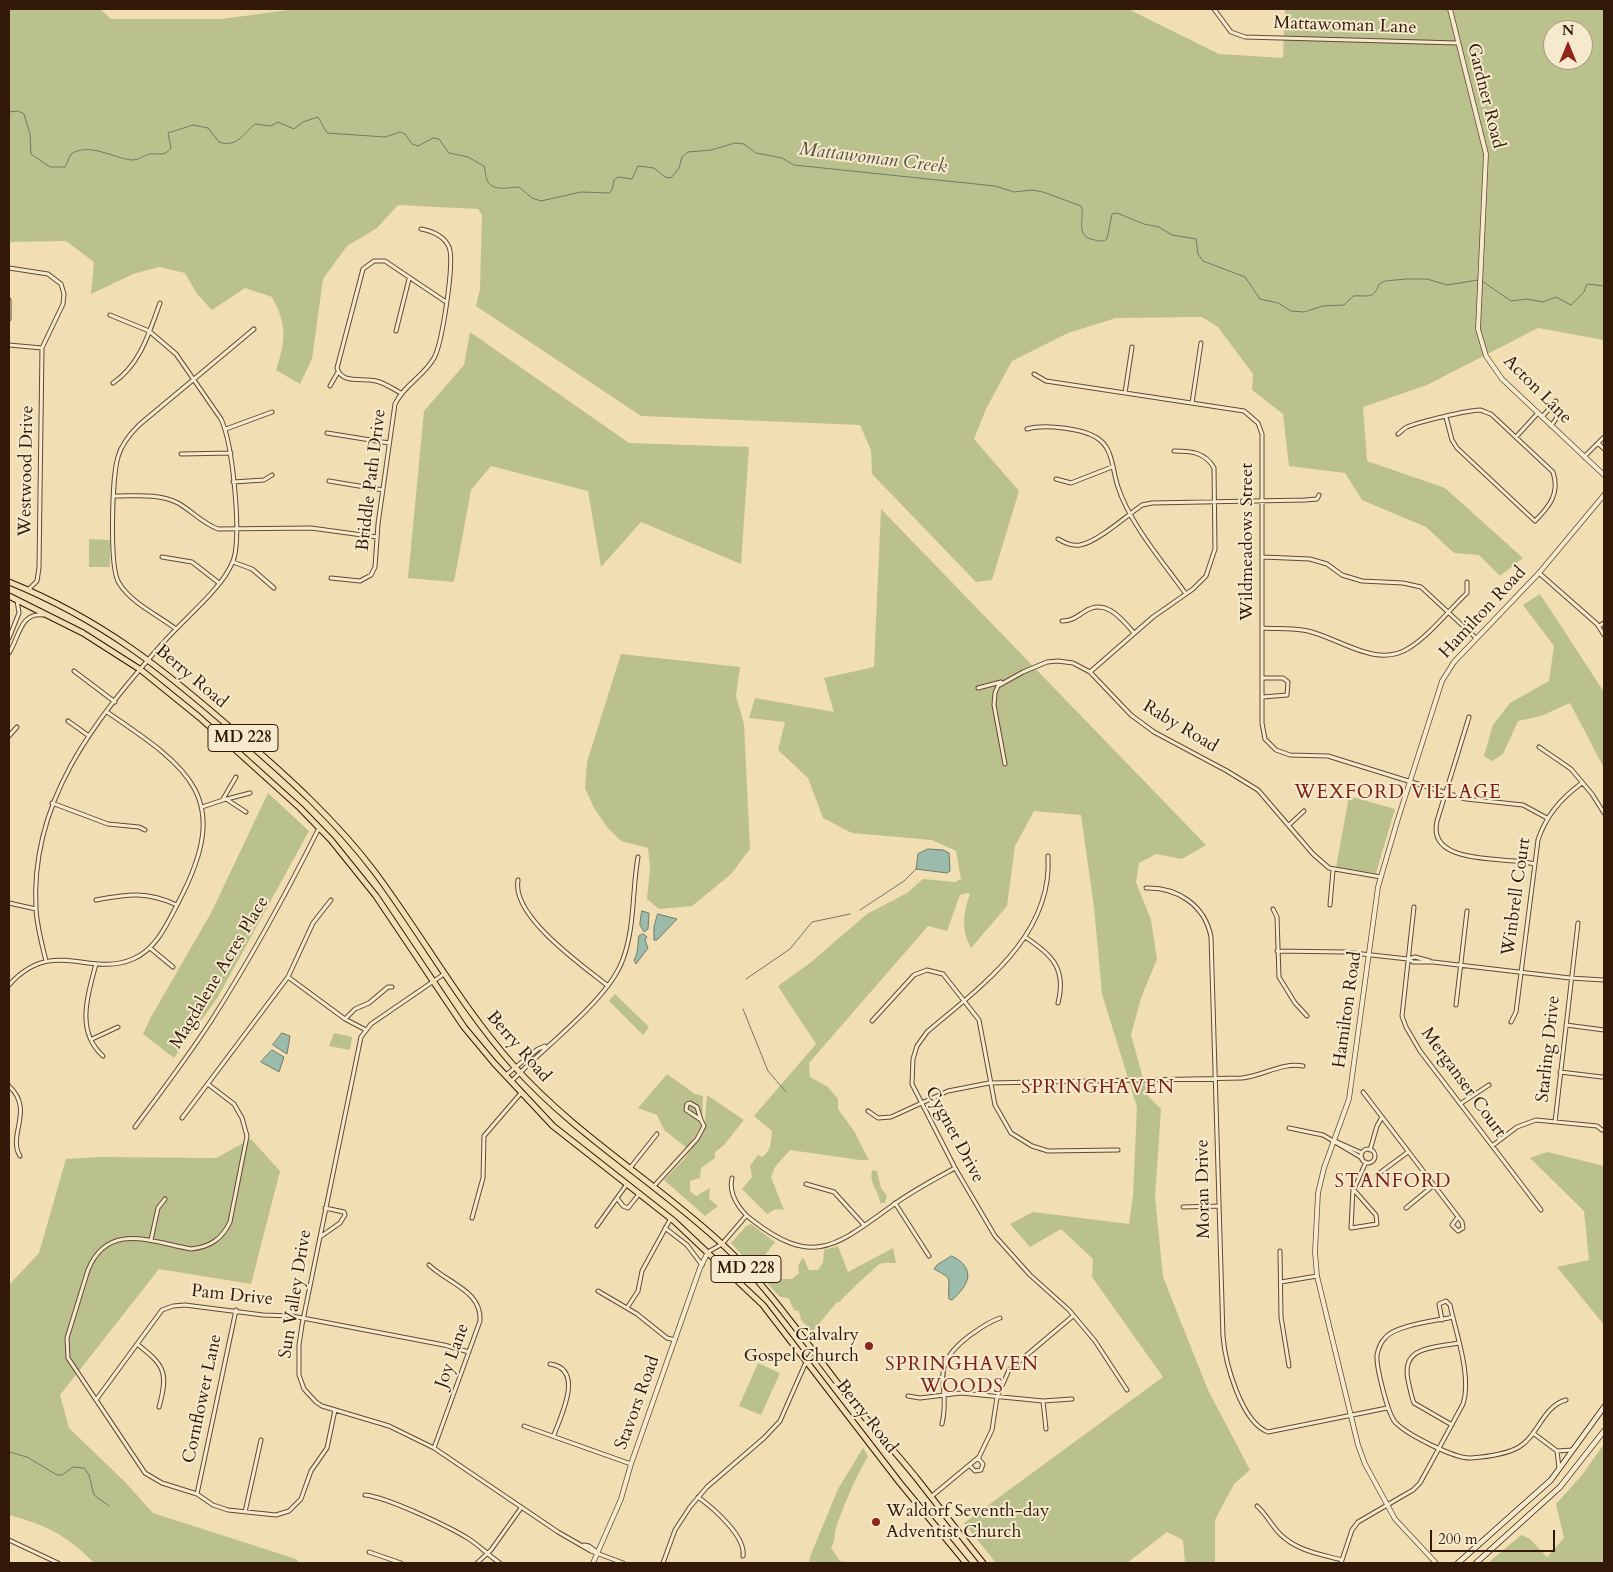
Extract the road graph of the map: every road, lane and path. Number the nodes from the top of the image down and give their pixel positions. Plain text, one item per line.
1 (1214, 9) edge
2 (1450, 9) edge
3 (1458, 44) junction
4 (421, 229) dead end
5 (9, 268) edge
6 (410, 279) junction
7 (1479, 280) joint
8 (9, 300) edge
9 (446, 302) junction
10 (160, 303) dead end
11 (110, 315) dead end
12 (9, 320) edge
13 (254, 329) dead end
14 (396, 331) dead end
15 (149, 332) junction
16 (1201, 343) dead end
17 (9, 345) edge
18 (1132, 347) dead end
19 (42, 348) junction
20 (338, 372) junction
21 (1034, 374) dead end
22 (194, 379) junction
23 (113, 383) dead end
24 (330, 386) dead end
25 (401, 393) junction
26 (1125, 393) junction
27 (1556, 401) dead end
28 (1192, 403) junction
29 (1551, 409) junction
30 (272, 412) dead end
31 (1538, 413) junction
32 (1446, 417) junction
33 (1542, 417) junction
34 (1552, 426) junction
35 (226, 429) junction
36 (1027, 429) dead end
37 (327, 433) dead end
38 (1398, 434) dead end
39 (1516, 437) junction
40 (1604, 437) edge
41 (389, 443) junction
42 (1598, 443) junction
43 (1604, 449) edge
44 (1174, 451) dead end
45 (231, 453) junction
46 (181, 454) dead end
47 (1584, 457) junction
48 (1112, 467) junction
49 (1604, 472) edge
50 (272, 475) dead end
51 (1056, 479) dead end
52 (329, 481) dead end
53 (233, 482) junction
54 (383, 490) junction
55 (1318, 495) dead end
56 (1604, 495) edge
57 (114, 496) junction
58 (1262, 499) junction
59 (1215, 503) junction
60 (1130, 514) junction
61 (236, 530) junction
62 (377, 537) junction
63 (1058, 539) dead end
64 (162, 557) dead end
65 (1263, 557) junction
66 (233, 562) junction
67 (1539, 573) junction
68 (331, 578) dead end
69 (9, 582) edge
70 (1467, 582) dead end
71 (219, 583) junction
72 (274, 588) dead end
73 (27, 590) junction
74 (1186, 594) junction
75 (9, 596) edge
76 (17, 600) junction
77 (1447, 611) junction
78 (50, 615) junction
79 (1062, 621) dead end
80 (1604, 623) edge
81 (1599, 626) junction
82 (1262, 628) junction
83 (176, 629) junction
84 (1134, 633) junction
85 (1604, 635) edge
86 (9, 638) edge
87 (1476, 638) junction
88 (9, 653) edge
89 (149, 660) junction
90 (141, 670) junction
91 (74, 671) dead end
92 (1090, 672) junction
93 (1262, 678) junction
94 (1004, 681) junction
95 (978, 688) dead end
96 (1263, 696) junction
97 (115, 702) junction
98 (107, 712) junction
99 (1469, 717) dead end
100 (68, 721) dead end
101 (17, 727) dead end
102 (9, 736) edge
103 (89, 736) junction
104 (1539, 747) dead end
105 (1005, 764) dead end
106 (236, 777) dead end
107 (1410, 782) junction
108 (1582, 783) junction
109 (1445, 792) junction
110 (250, 793) dead end
111 (224, 800) junction
112 (52, 804) junction
113 (202, 807) junction
114 (246, 812) dead end
115 (1304, 812) dead end
116 (1604, 813) edge
117 (1547, 818) junction
118 (1289, 825) junction
119 (319, 827) junction
120 (144, 830) dead end
121 (1048, 856) dead end
122 (638, 857) dead end
123 (1534, 864) junction
124 (1333, 870) junction
125 (1381, 877) junction
126 (518, 880) dead end
127 (1146, 888) dead end
128 (96, 900) dead end
129 (331, 900) dead end
130 (9, 903) edge
131 (1330, 905) dead end
132 (177, 906) junction
133 (1414, 907) dead end
134 (36, 909) junction
135 (1273, 909) dead end
136 (1467, 911) dead end
137 (1578, 923) dead end
138 (1025, 937) junction
139 (150, 948) junction
140 (1278, 952) junction
141 (1370, 954) junction
142 (1408, 959) junction
143 (46, 961) junction
144 (96, 964) junction
145 (173, 966) dead end
146 (1461, 966) junction
147 (1520, 973) junction
148 (444, 974) junction
149 (288, 977) junction
150 (1570, 978) junction
151 (1604, 980) edge
152 (433, 981) junction
153 (9, 985) edge
154 (608, 986) junction
155 (392, 987) dead end
156 (966, 1001) junction
157 (1058, 1003) dead end
158 (1456, 1005) dead end
159 (1307, 1016) dead end
160 (344, 1019) junction
161 (872, 1021) dead end
162 (1511, 1022) dead end
163 (1566, 1025) junction
164 (118, 1027) dead end
165 (366, 1030) junction
166 (1604, 1030) edge
167 (92, 1039) junction
168 (548, 1046) junction
169 (103, 1056) dead end
170 (1303, 1066) dead end
171 (515, 1068) junction
172 (520, 1072) junction
173 (1560, 1072) junction
174 (505, 1076) junction
175 (1602, 1077) dead end
176 (1215, 1078) junction
177 (511, 1082) junction
178 (990, 1083) junction
179 (208, 1084) junction
180 (1489, 1085) dead end
181 (9, 1086) edge
182 (1363, 1092) dead end
183 (521, 1093) junction
184 (920, 1102) junction
185 (1460, 1104) junction
186 (868, 1111) dead end
187 (1382, 1117) junction
188 (182, 1118) dead end
189 (701, 1120) junction
190 (1555, 1122) junction
191 (135, 1127) dead end
192 (1289, 1128) dead end
193 (1602, 1130) dead end
194 (657, 1134) dead end
195 (1334, 1141) junction
196 (1492, 1146) junction
197 (1118, 1150) dead end
198 (1370, 1150) junction
199 (1408, 1152) junction
200 (1362, 1153) junction
201 (20, 1156) dead end
202 (1362, 1158) junction
203 (1366, 1162) junction
204 (955, 1168) junction
205 (630, 1169) junction
206 (1377, 1175) dead end
207 (732, 1178) dead end
208 (628, 1183) junction
209 (806, 1184) dead end
210 (1434, 1185) junction
211 (653, 1187) junction
212 (1353, 1189) junction
213 (640, 1193) junction
214 (617, 1198) junction
215 (165, 1199) dead end
216 (895, 1203) junction
217 (1218, 1206) junction
218 (1183, 1207) dead end
219 (325, 1208) junction
220 (1406, 1208) dead end
221 (1541, 1210) dead end
222 (746, 1216) junction
223 (1458, 1217) dead end
224 (472, 1218) dead end
225 (671, 1218) junction
226 (864, 1225) junction
227 (597, 1226) dead end
228 (665, 1228) junction
229 (319, 1237) junction
230 (151, 1240) junction
231 (722, 1244) junction
232 (1280, 1251) dead end
233 (708, 1252) junction
234 (929, 1256) dead end
235 (429, 1265) dead end
236 (702, 1265) junction
237 (1317, 1276) junction
238 (1281, 1282) junction
239 (598, 1291) dead end
240 (627, 1308) junction
241 (236, 1310) junction
242 (1073, 1316) junction
243 (1453, 1317) junction
244 (303, 1318) junction
245 (1000, 1318) dead end
246 (1442, 1320) junction
247 (676, 1340) junction
248 (1458, 1342) junction
249 (137, 1344) junction
250 (814, 1350) junction
251 (469, 1352) junction
252 (806, 1362) junction
253 (550, 1364) dead end
254 (1289, 1366) dead end
255 (1128, 1390) dead end
256 (944, 1394) junction
257 (908, 1396) dead end
258 (997, 1397) junction
259 (1072, 1399) dead end
260 (1043, 1400) junction
261 (1566, 1400) dead end
262 (96, 1401) junction
263 (159, 1407) dead end
264 (1387, 1408) junction
265 (1604, 1408) edge
266 (336, 1410) junction
267 (1350, 1416) junction
268 (942, 1424) dead end
269 (1452, 1425) junction
270 (524, 1426) dead end
271 (1046, 1429) dead end
272 (1604, 1431) edge
273 (1533, 1433) junction
274 (554, 1435) junction
275 (261, 1440) dead end
276 (434, 1448) junction
277 (1440, 1448) junction
278 (1573, 1450) junction
279 (1557, 1451) junction
280 (978, 1458) junction
281 (631, 1464) junction
282 (970, 1466) junction
283 (1559, 1470) junction
284 (197, 1494) junction
285 (366, 1495) dead end
286 (698, 1497) junction
287 (931, 1497) junction
288 (1388, 1504) junction
289 (1257, 1506) dead end
290 (521, 1508) junction
291 (245, 1512) junction
292 (9, 1540) edge
293 (369, 1552) dead end
294 (598, 1552) junction
295 (486, 1554) junction
296 (743, 1556) dead end
297 (1341, 1562) edge
298 (58, 1563) edge
299 (401, 1563) edge
300 (476, 1563) edge
301 (500, 1563) edge
302 (593, 1563) edge
303 (623, 1563) edge
304 (662, 1563) edge
305 (966, 1563) edge
306 (983, 1563) edge
307 (1436, 1563) edge
308 (1458, 1563) edge
309 (1476, 1563) edge

1 - 3 street, Mattawoman Lane
2 - 3 street, Gardner Road
3 - 7 street, Gardner Road
4 - 9 street, Briddle Path Drive
5 - 19 street, Westwood Drive
6 - 9 street
6 - 14 street
6 - 20 street
7 - 31 street, Acton Lane
8 - 12 street
9 - 25 street, Briddle Path Drive
10 - 15 street
11 - 15 street
13 - 22 street
15 - 22 street
15 - 23 street
16 - 28 street
17 - 19 street
18 - 26 street
19 - 73 street, Westwood Drive
20 - 24 street
20 - 25 street
21 - 26 street, Wildmeadows Street
22 - 35 street
22 - 57 street
25 - 41 street, Briddle Path Drive
26 - 28 street, Wildmeadows Street
27 - 29 street
28 - 58 street, Wildmeadows Street
29 - 33 street
29 - 34 street
30 - 35 street
31 - 33 street, Acton Lane
31 - 39 street
32 - 38 street
32 - 39 street
32 - 39 street
33 - 34 street, Acton Lane
34 - 47 street, Acton Lane
35 - 45 street
36 - 48 street
37 - 41 street
40 - 42 street
41 - 54 street, Briddle Path Drive
42 - 43 street
42 - 47 street
44 - 59 street
45 - 46 street
45 - 53 street
47 - 49 street, Acton Lane
48 - 51 street
48 - 60 street
50 - 53 street
52 - 54 street
53 - 61 street
54 - 62 street, Briddle Path Drive
55 - 58 street
56 - 67 street, Hamilton Road
57 - 61 street
57 - 83 street
58 - 59 street
58 - 65 street, Wildmeadows Street
59 - 60 street
59 - 74 street
60 - 63 street
60 - 74 street
61 - 62 street
61 - 66 street
62 - 68 street, Briddle Path Drive
64 - 71 street
65 - 77 street
65 - 82 street, Wildmeadows Street
66 - 71 street
66 - 72 street
67 - 81 street
67 - 87 street, Hamilton Road
69 - 73 highway, Berry Road / MD 228
70 - 77 street
71 - 83 street
73 - 89 highway, Berry Road / MD 228
74 - 84 street
75 - 76 highway, Berry Road / MD 228
76 - 78 highway, Berry Road / MD 228
76 - 86 street
77 - 82 street
77 - 87 street
78 - 88 street
78 - 90 highway, Berry Road / MD 228
79 - 84 street
80 - 81 street
81 - 85 street
82 - 93 street, Wildmeadows Street
83 - 89 street
84 - 92 street
87 - 107 street, Hamilton Road
89 - 90 street
89 - 148 highway, Berry Road / MD 228
90 - 97 street
90 - 119 highway, Berry Road / MD 228
91 - 97 street
92 - 94 street, Raby Road
92 - 118 street, Raby Road
93 - 96 street, Wildmeadows Street
93 - 96 street
94 - 95 street, Raby Road
94 - 105 street
96 - 107 street, Wildmeadows Street
97 - 98 street
98 - 103 street
98 - 113 street
99 - 109 street
100 - 103 street
101 - 102 street
103 - 112 street
104 - 108 street
106 - 111 street
107 - 109 street, Wildmeadows Street
107 - 125 street, Hamilton Road
108 - 116 street
108 - 117 street, Winbrell Court
109 - 117 street, Wildmeadows Street
109 - 123 street
110 - 111 street
111 - 113 street
111 - 114 street
112 - 120 street
112 - 134 street
113 - 132 street
115 - 118 street
117 - 123 street, Winbrell Court
118 - 124 street, Raby Road
119 - 152 highway, Berry Road / MD 228
119 - 191 street, Magdalene Acres Place
121 - 138 street, Cygnet Drive
122 - 154 street
123 - 147 street, Winbrell Court
124 - 125 street
124 - 131 street
125 - 141 street, Hamilton Road
126 - 154 street
127 - 176 street, Moran Drive
128 - 132 street
129 - 149 street
130 - 134 street
132 - 139 street
133 - 142 street, Merganser Court
134 - 143 street
135 - 140 street
136 - 146 street
137 - 150 street, Starling Drive
138 - 156 street, Cygnet Drive
138 - 157 street
139 - 144 street
139 - 145 street
140 - 141 street
140 - 159 street
141 - 142 street
141 - 195 street, Hamilton Road
142 - 146 street
142 - 185 street, Merganser Court
143 - 144 street
143 - 153 street
144 - 167 street
146 - 147 street
146 - 158 street
147 - 150 street
147 - 162 street, Winbrell Court
148 - 152 street, Sun Valley Drive
148 - 171 highway, Berry Road / MD 228
149 - 160 street
149 - 179 street
150 - 151 street
150 - 163 street, Starling Drive
152 - 165 street, Sun Valley Drive
152 - 174 highway, Berry Road / MD 228
154 - 168 street
155 - 160 street
156 - 161 street
156 - 178 street
156 - 184 street, Cygnet Drive
160 - 165 street
163 - 166 street
163 - 173 street, Starling Drive
164 - 167 street
165 - 219 street, Sun Valley Drive
167 - 169 street
168 - 171 street
168 - 172 street
170 - 176 street
171 - 172 highway, Berry Road / MD 228
171 - 174 street
172 - 177 street
172 - 205 highway, Berry Road / MD 228
173 - 175 street
173 - 190 street, Starling Drive
174 - 177 highway, Berry Road / MD 228
176 - 178 street
176 - 217 street, Moran Drive
177 - 183 highway, Berry Road / MD 228
178 - 184 street
178 - 197 street
179 - 188 street
179 - 230 street
180 - 185 street
181 - 201 street
182 - 187 street
183 - 208 highway, Berry Road / MD 228
183 - 224 street
184 - 186 street
184 - 204 street, Cygnet Drive
185 - 196 street, Merganser Court
187 - 198 street
187 - 199 street
189 - 189 street
189 - 211 street
190 - 193 street
190 - 196 street
192 - 195 street
194 - 205 street
195 - 200 street
195 - 202 street
195 - 237 street, Hamilton Road
196 - 221 street, Merganser Court
198 - 200 street
198 - 203 street
199 - 206 street
199 - 210 street
200 - 202 street
202 - 203 street
203 - 212 street
204 - 216 street
204 - 242 street, Cygnet Drive
205 - 211 highway, Berry Road / MD 228
207 - 222 street
208 - 213 highway, Berry Road / MD 228
208 - 214 street
209 - 226 street
210 - 220 street
210 - 223 street
211 - 231 highway, Berry Road / MD 228
212 - 212 street
213 - 214 street
213 - 225 highway, Berry Road / MD 228
214 - 227 street
215 - 230 street
216 - 226 street
216 - 234 street
217 - 218 street
217 - 267 street, Moran Drive
219 - 229 street, Sun Valley Drive
219 - 229 street
222 - 226 street
222 - 231 street
225 - 228 street
225 - 233 highway, Berry Road / MD 228
228 - 236 street
228 - 240 street
229 - 244 street, Sun Valley Drive
230 - 262 street
231 - 233 street
231 - 250 highway, Berry Road / MD 228
232 - 238 street
233 - 236 street, Stavors Road
233 - 252 highway, Berry Road / MD 228
235 - 251 street, Joy Lane
236 - 247 street, Stavors Road
237 - 238 street
237 - 267 street, Hamilton Road
238 - 254 street
239 - 240 street
240 - 247 street
241 - 244 street, Pam Drive
241 - 249 street, Pam Drive
241 - 284 street, Cornflower Lane
242 - 255 street, Cygnet Drive
242 - 258 street
243 - 246 street
243 - 246 street
243 - 248 street
244 - 251 street, Pam Drive
244 - 266 street, Sun Valley Drive
245 - 256 street
246 - 264 street
247 - 281 street, Stavors Road
248 - 269 street
248 - 269 street
249 - 262 street, Pam Drive
249 - 263 street
250 - 252 street
250 - 287 highway, Berry Road / MD 228
251 - 276 street, Joy Lane
252 - 286 street
252 - 305 highway, Berry Road / MD 228
253 - 274 street
256 - 257 street
256 - 258 street
256 - 268 street
258 - 260 street
258 - 280 street
259 - 260 street
260 - 271 street
261 - 273 street
262 - 284 street
264 - 267 street
264 - 277 street
265 - 278 main road
266 - 276 street, Sun Valley Drive
266 - 291 street
267 - 288 street, Hamilton Road
269 - 277 street
270 - 274 street
272 - 309 main road
273 - 277 street
273 - 279 street
274 - 281 street
275 - 291 street
276 - 290 street, Sun Valley Drive
277 - 288 street
278 - 279 street
278 - 283 main road
279 - 283 street
280 - 282 street
280 - 282 street
281 - 294 street, Stavors Road
282 - 287 street
283 - 308 main road
284 - 291 street
285 - 295 street
286 - 296 street
286 - 304 street
287 - 306 highway, Berry Road / MD 228
288 - 297 street
288 - 307 street, Hamilton Road
289 - 297 street
290 - 294 street, Sun Valley Drive
290 - 295 street
292 - 298 street
293 - 299 street
294 - 302 street, Stavors Road
294 - 303 street, Sun Valley Drive
295 - 300 street
295 - 301 street

